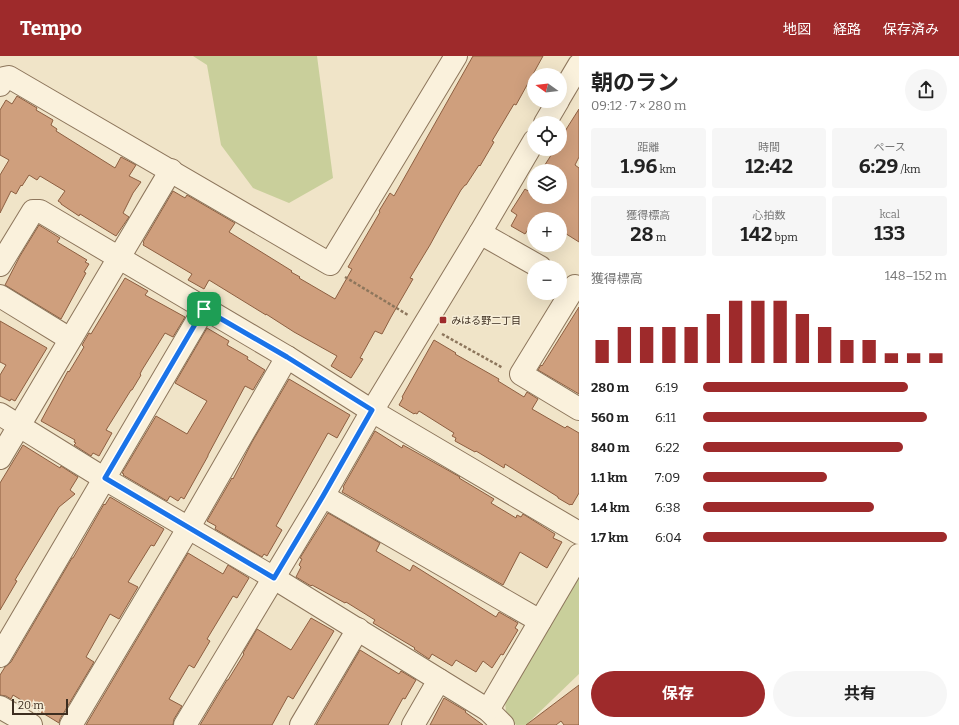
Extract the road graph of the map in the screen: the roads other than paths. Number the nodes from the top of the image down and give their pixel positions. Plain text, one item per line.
1 (456, 56) edge
2 (579, 65) edge
3 (0, 85) edge
4 (567, 85) edge
5 (527, 153) edge
6 (170, 170) junction
7 (480, 233) junction
8 (118, 258) junction
9 (528, 260) edge
10 (0, 265) edge
11 (571, 284) edge
12 (0, 296) edge
13 (204, 309) junction
14 (70, 339) junction
15 (287, 357) junction
16 (579, 408) edge
17 (372, 410) junction
18 (0, 414) edge
19 (20, 426) junction
20 (0, 458) edge
21 (105, 478) junction
22 (323, 496) junction
23 (189, 527) junction
24 (579, 533) edge
25 (579, 555) edge
26 (274, 578) junction
27 (540, 621) junction
28 (358, 629) junction
29 (0, 656) edge
30 (439, 680) junction
31 (0, 707) edge
32 (488, 710) junction
33 (31, 725) edge
34 (71, 725) edge
35 (185, 725) edge
36 (301, 725) edge
37 (413, 725) edge
38 (503, 725) edge

1 - 6 street
2 - 4 street
3 - 6 street
5 - 7 street
6 - 8 street
7 - 9 street
7 - 17 street
8 - 10 street
8 - 13 street
8 - 14 street
11 - 16 street
12 - 14 street
13 - 15 street
13 - 21 street
14 - 19 street
15 - 17 street
15 - 23 street
17 - 22 street
17 - 24 street
18 - 19 street
19 - 20 street
19 - 21 street
21 - 23 street
21 - 29 street
22 - 26 street
22 - 27 street
23 - 26 street
23 - 34 street
25 - 27 street
26 - 28 street
26 - 35 street
27 - 32 street
28 - 30 street
28 - 36 street
30 - 32 street
30 - 37 street
31 - 33 street
32 - 38 street

